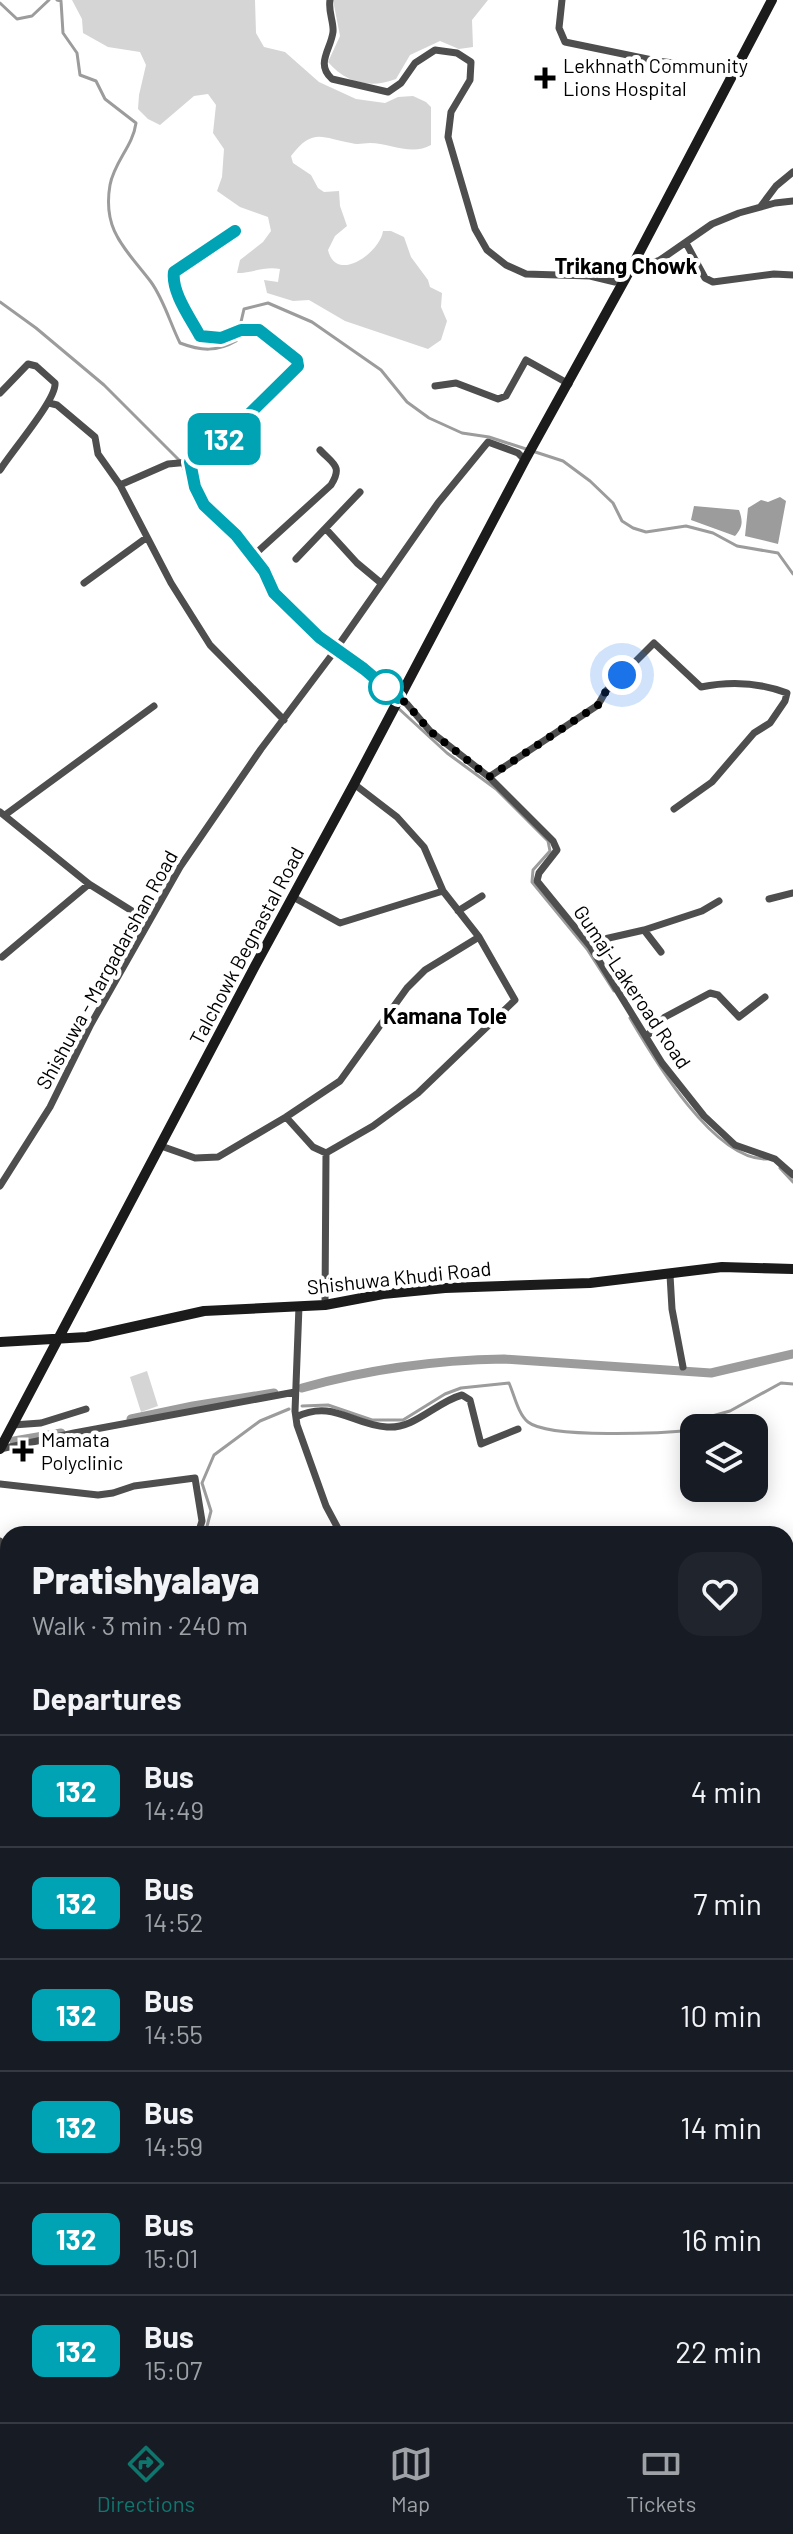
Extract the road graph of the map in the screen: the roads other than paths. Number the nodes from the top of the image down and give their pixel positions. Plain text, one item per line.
1 (330, 0) edge
2 (562, 0) edge
3 (772, 0) edge
4 (733, 76) junction
5 (793, 172) edge
6 (793, 201) edge
7 (761, 206) junction
8 (235, 231) dead end
9 (686, 243) junction
10 (630, 270) junction
11 (793, 275) edge
12 (569, 384) junction
13 (435, 386) dead end
14 (0, 393) edge
15 (49, 403) junction
16 (320, 450) dead end
17 (525, 460) junction
18 (184, 462) junction
19 (0, 470) edge
20 (120, 485) junction
21 (360, 492) dead end
22 (326, 529) junction
23 (146, 538) junction
24 (253, 556) junction
25 (296, 559) dead end
26 (84, 583) dead end
27 (381, 583) junction
28 (334, 653) junction
29 (398, 698) junction
30 (154, 706) dead end
31 (284, 720) junction
32 (489, 777) junction
33 (354, 784) junction
34 (674, 809) dead end
35 (2, 813) edge
36 (89, 884) junction
37 (443, 891) junction
38 (793, 893) edge
39 (482, 896) dead end
40 (293, 897) junction
41 (769, 899) dead end
42 (719, 901) dead end
43 (458, 911) junction
44 (148, 921) junction
45 (644, 930) junction
46 (479, 937) junction
47 (590, 946) junction
48 (661, 952) dead end
49 (2, 957) dead end
50 (765, 997) dead end
51 (646, 1037) junction
52 (286, 1117) junction
53 (161, 1146) junction
54 (326, 1153) junction
55 (793, 1175) edge
56 (0, 1186) edge
57 (793, 1269) edge
58 (670, 1275) junction
59 (325, 1305) junction
60 (299, 1306) junction
61 (58, 1339) junction
62 (0, 1342) edge
63 (683, 1367) dead end
64 (295, 1392) junction
65 (86, 1409) dead end
66 (296, 1417) junction
67 (13, 1425) junction
68 (518, 1429) dead end
69 (1, 1446) edge
70 (0, 1484) edge
71 (200, 1526) edge
72 (337, 1526) edge

1 - 10 street
2 - 4 street
3 - 4 main road
4 - 10 main road
5 - 7 street
6 - 7 street
7 - 9 street
8 - 18 street
9 - 10 street
9 - 11 street
10 - 12 main road
12 - 13 street
12 - 17 main road, Talchowk Begnastal Road
14 - 15 street
15 - 19 street
15 - 20 street
16 - 24 street
17 - 27 street, Shishuwa - Margadarshan Road
17 - 29 main road, Talchowk Begnastal Road
18 - 20 street
18 - 24 street, Gumaj-Lakeroad Road
20 - 23 street
21 - 22 street
22 - 25 street
22 - 27 street
23 - 26 street
23 - 31 street
24 - 28 street, Gumaj-Lakeroad Road
27 - 28 street, Shishuwa - Margadarshan Road
28 - 29 street, Gumaj-Lakeroad Road
28 - 31 street, Shishuwa - Margadarshan Road
29 - 32 street, Gumaj-Lakeroad Road
29 - 33 main road, Talchowk Begnastal Road
30 - 35 street
31 - 44 street, Shishuwa - Margadarshan Road
32 - 34 street
32 - 47 street, Gumaj-Lakeroad Road
33 - 37 street
33 - 40 main road, Talchowk Begnastal Road
35 - 36 street
36 - 44 street
36 - 49 street
37 - 40 street
37 - 43 street
38 - 41 street
39 - 43 street
40 - 53 main road, Talchowk Begnastal Road
42 - 45 street
43 - 46 street
44 - 56 street, Shishuwa - Margadarshan Road
45 - 47 street
45 - 48 street
46 - 52 street
46 - 54 street
47 - 51 street, Gumaj-Lakeroad Road
50 - 51 street
51 - 55 street, Gumaj-Lakeroad Road
52 - 53 street
52 - 54 street
53 - 61 main road, Talchowk Begnastal Road
54 - 59 street
57 - 58 main road, Shishuwa Khudi Road
58 - 59 main road, Shishuwa Khudi Road
58 - 63 street
59 - 60 main road, Shishuwa Khudi Road
60 - 61 main road, Shishuwa Khudi Road
60 - 64 street
61 - 62 main road, Shishuwa Khudi Road
61 - 67 main road, Talchowk Begnastal Road
64 - 66 street
64 - 69 street
65 - 67 street
66 - 68 street
66 - 72 street
67 - 69 main road, Talchowk Begnastal Road
70 - 71 street

